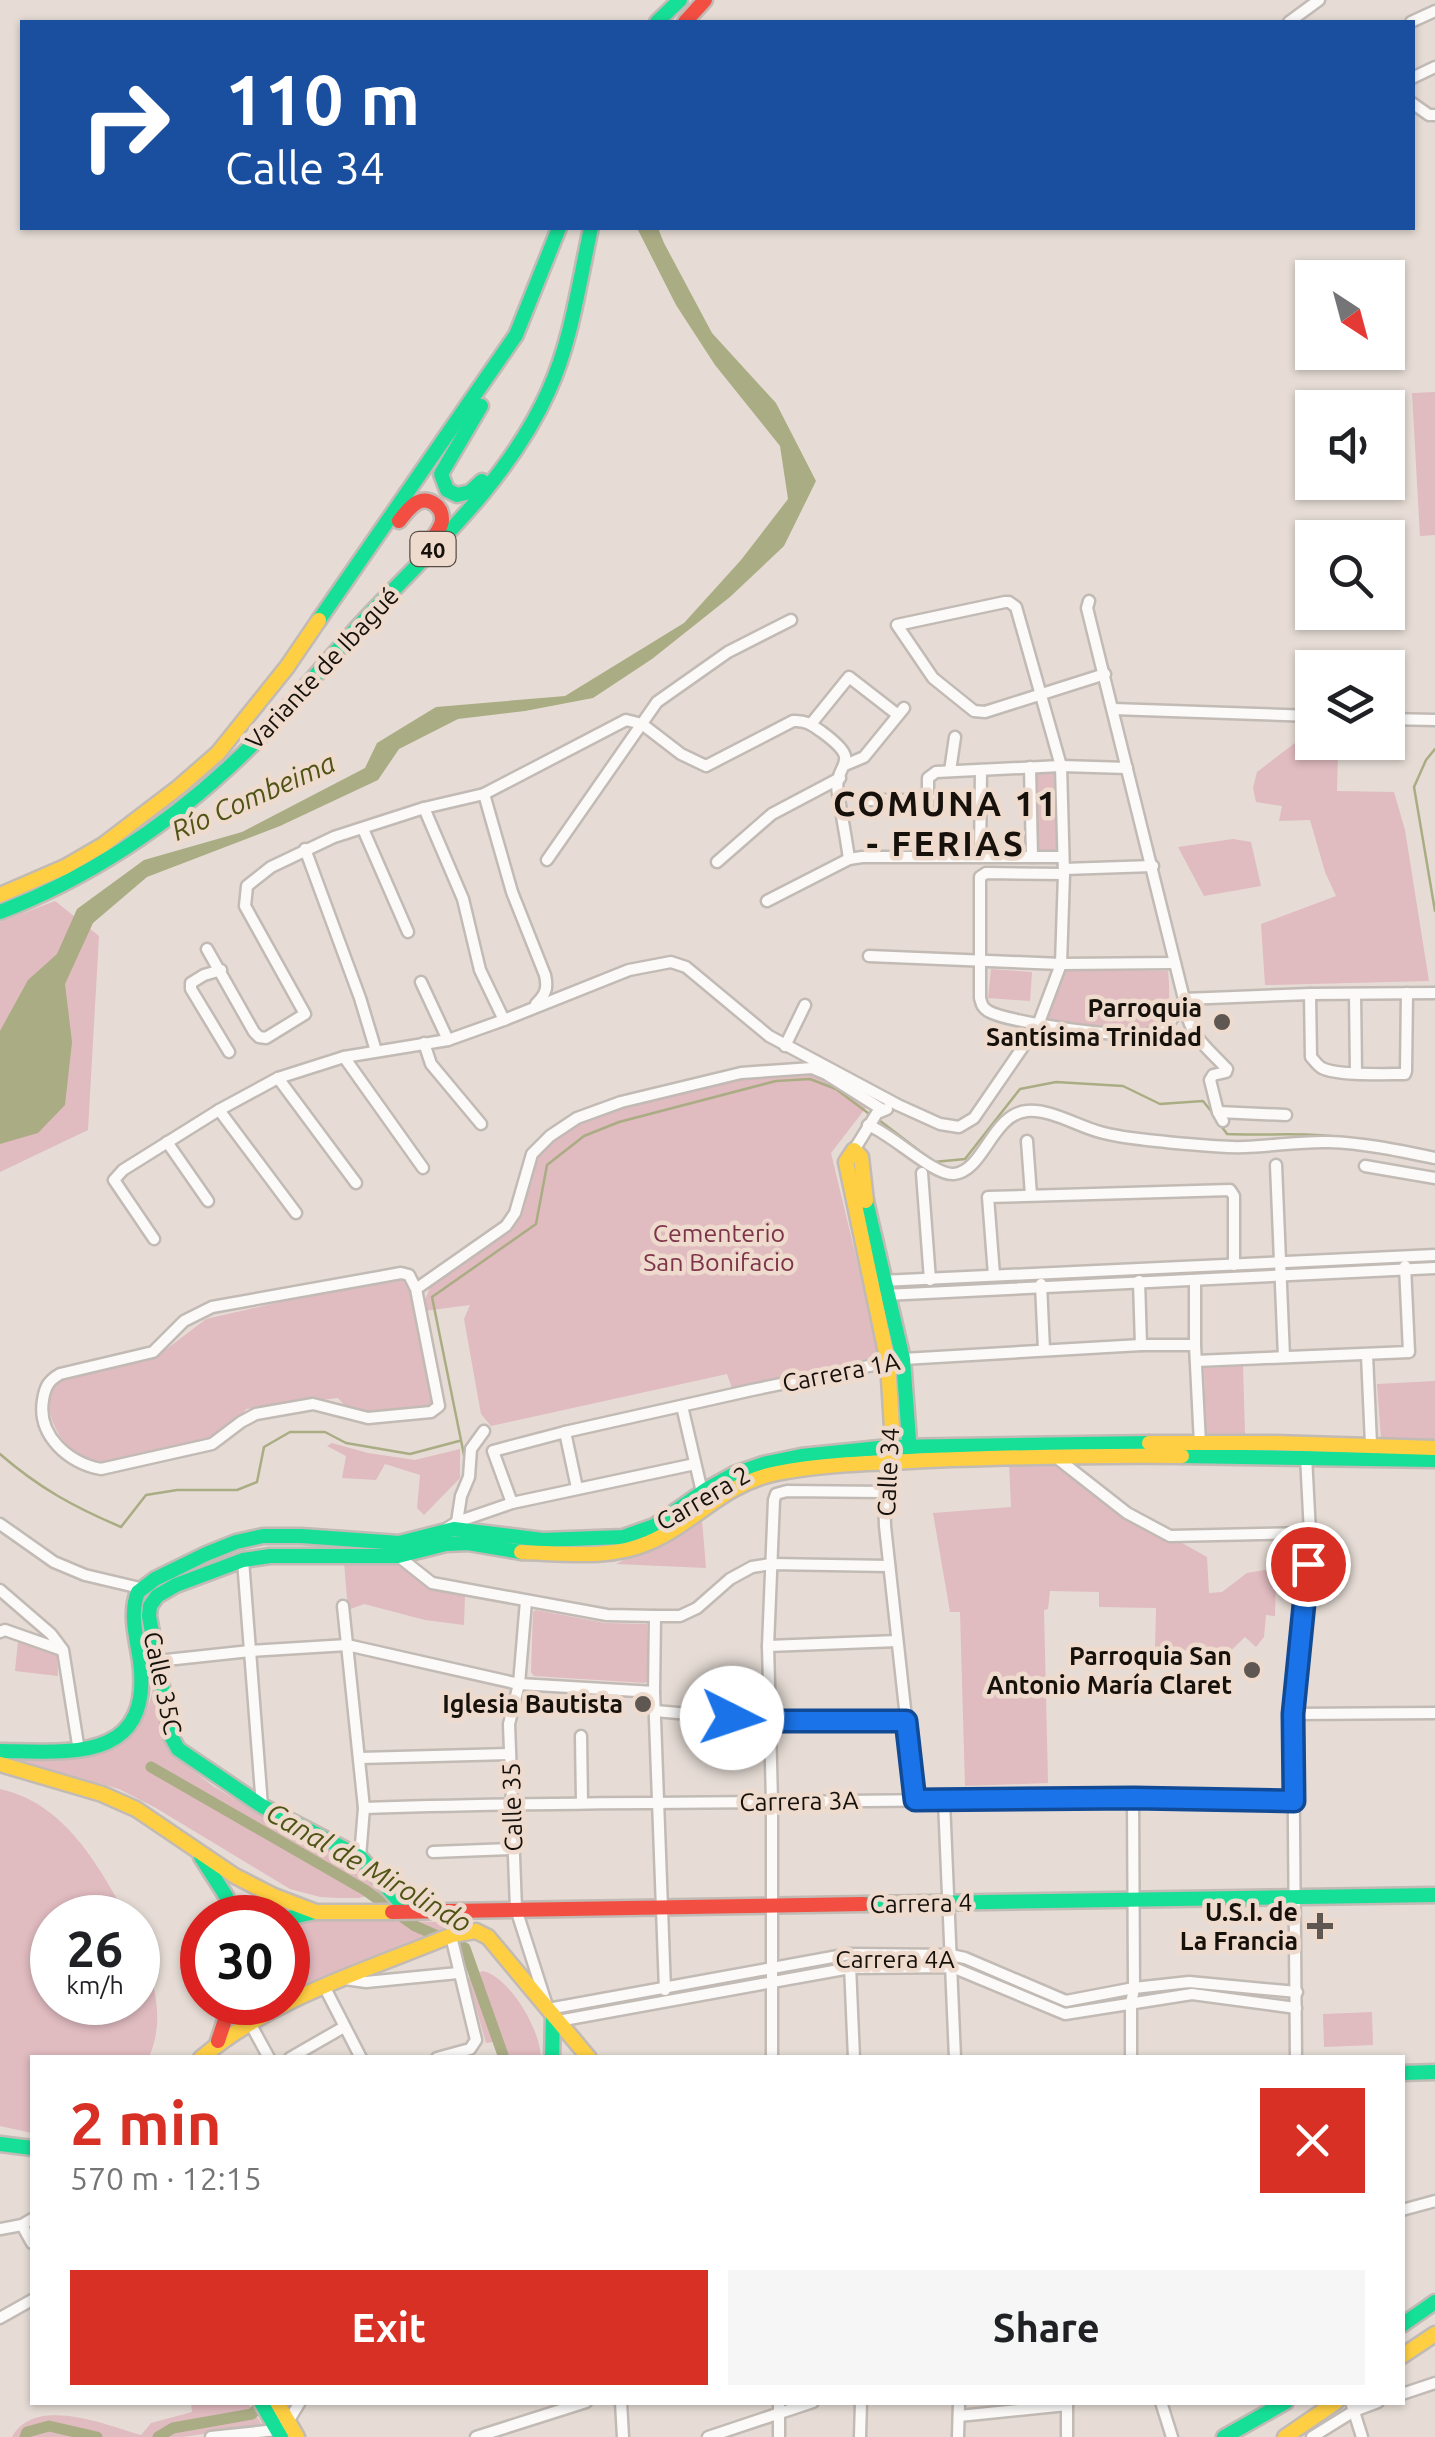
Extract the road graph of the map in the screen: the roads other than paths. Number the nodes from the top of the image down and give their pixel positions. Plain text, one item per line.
1 (680, 0) edge
2 (705, 0) edge
3 (1319, 0) edge
4 (659, 20) edge
5 (687, 20) edge
6 (1292, 20) edge
7 (558, 230) edge
8 (591, 230) edge
9 (578, 288) junction
10 (516, 334) junction
11 (352, 575) junction
12 (390, 594) junction
13 (1089, 601) dead end
14 (791, 620) dead end
15 (1105, 674) junction
16 (1041, 694) junction
17 (1113, 709) junction
18 (1295, 715) edge
19 (1405, 719) edge
20 (1435, 720) edge
21 (808, 723) junction
22 (642, 724) junction
23 (955, 737) dead end
24 (845, 765) junction
25 (1061, 766) junction
26 (1030, 767) junction
27 (1127, 768) junction
28 (981, 770) junction
29 (950, 771) junction
30 (840, 778) junction
31 (484, 794) junction
32 (929, 796) junction
33 (862, 800) dead end
34 (424, 808) junction
35 (928, 810) dead end
36 (363, 829) junction
37 (305, 850) junction
38 (980, 857) junction
39 (1032, 857) junction
40 (849, 859) junction
41 (547, 860) dead end
42 (716, 862) dead end
43 (1153, 866) junction
44 (1064, 867) junction
45 (0, 895) edge
46 (768, 901) dead end
47 (0, 912) edge
48 (408, 932) dead end
49 (206, 949) dead end
50 (869, 956) dead end
51 (980, 961) junction
52 (1175, 963) junction
53 (1062, 964) junction
54 (221, 970) junction
55 (420, 982) dead end
56 (1407, 993) junction
57 (1435, 993) edge
58 (1310, 994) junction
59 (1355, 994) junction
60 (1184, 999) junction
61 (805, 1005) dead end
62 (532, 1008) junction
63 (504, 1020) junction
64 (1038, 1025) junction
65 (448, 1040) junction
66 (424, 1043) junction
67 (785, 1046) junction
68 (376, 1051) junction
69 (229, 1052) dead end
70 (344, 1058) junction
71 (1356, 1073) junction
72 (278, 1078) junction
73 (898, 1106) junction
74 (219, 1110) junction
75 (1286, 1115) dead end
76 (875, 1118) junction
77 (481, 1124) dead end
78 (1027, 1141) dead end
79 (166, 1142) junction
80 (854, 1150) joint
81 (1435, 1158) edge
82 (1276, 1165) dead end
83 (1365, 1166) dead end
84 (423, 1168) dead end
85 (922, 1173) dead end
86 (1435, 1178) edge
87 (356, 1183) dead end
88 (1031, 1195) junction
89 (208, 1201) dead end
90 (296, 1213) dead end
91 (154, 1240) dead end
92 (1435, 1255) edge
93 (1405, 1256) junction
94 (1234, 1264) junction
95 (1280, 1268) junction
96 (1435, 1268) edge
97 (1405, 1270) junction
98 (1041, 1273) junction
99 (994, 1275) junction
100 (930, 1280) junction
101 (1195, 1280) junction
102 (1138, 1281) junction
103 (1042, 1286) junction
104 (416, 1289) junction
105 (879, 1289) junction
106 (1141, 1345) junction
107 (1195, 1346) junction
108 (1044, 1350) junction
109 (1367, 1355) junction
110 (1284, 1357) junction
111 (896, 1361) junction
112 (1196, 1361) junction
113 (682, 1406) junction
114 (484, 1431) dead end
115 (565, 1432) junction
116 (1200, 1444) junction
117 (1371, 1444) junction
118 (1435, 1448) edge
119 (910, 1454) junction
120 (889, 1455) junction
121 (1052, 1455) junction
122 (1306, 1456) junction
123 (1435, 1460) edge
124 (696, 1464) junction
125 (578, 1488) junction
126 (702, 1492) junction
127 (884, 1492) junction
128 (512, 1503) junction
129 (0, 1524) edge
130 (452, 1526) junction
131 (1310, 1533) junction
132 (398, 1556) junction
133 (243, 1560) junction
134 (771, 1564) junction
135 (889, 1566) junction
136 (140, 1588) junction
137 (0, 1590) edge
138 (526, 1601) junction
139 (343, 1606) dead end
140 (150, 1616) joint
141 (654, 1616) junction
142 (0, 1632) edge
143 (897, 1640) junction
144 (347, 1645) junction
145 (768, 1646) junction
146 (63, 1650) junction
147 (250, 1651) junction
148 (157, 1660) junction
149 (519, 1684) junction
150 (654, 1692) junction
151 (655, 1711) junction
152 (1293, 1714) junction
153 (1435, 1714) edge
154 (770, 1721) junction
155 (906, 1721) junction
156 (581, 1736) dead end
157 (0, 1751) edge
158 (80, 1751) junction
159 (509, 1754) junction
160 (360, 1758) junction
161 (0, 1764) edge
162 (1134, 1798) junction
163 (915, 1800) junction
164 (944, 1801) junction
165 (1294, 1801) junction
166 (511, 1802) junction
167 (582, 1802) junction
168 (659, 1802) junction
169 (772, 1802) junction
170 (262, 1806) junction
171 (364, 1808) junction
172 (186, 1842) junction
173 (513, 1849) junction
174 (434, 1852) dead end
175 (360, 1857) junction
176 (225, 1895) edge
177 (1435, 1896) edge
178 (1296, 1898) junction
179 (1134, 1900) junction
180 (949, 1902) junction
181 (771, 1905) junction
182 (662, 1907) junction
183 (516, 1909) junction
184 (403, 1911) junction
185 (316, 1912) junction
186 (462, 1912) junction
187 (310, 1913) edge
188 (455, 1935) junction
189 (850, 1954) junction
190 (950, 1955) junction
191 (772, 1968) junction
192 (850, 1968) junction
193 (952, 1968) junction
194 (458, 1973) junction
195 (342, 1978) junction
196 (772, 1982) junction
197 (324, 1986) junction
198 (665, 1988) junction
199 (1134, 1988) junction
200 (310, 1991) edge
201 (1296, 1992) junction
202 (665, 2002) junction
203 (1131, 2004) junction
204 (1296, 2008) junction
205 (553, 2015) junction
206 (223, 2025) edge
207 (246, 2025) edge
208 (251, 2025) edge
209 (344, 2027) junction
210 (218, 2041) junction
211 (203, 2055) edge
212 (267, 2055) edge
213 (295, 2055) edge
214 (358, 2055) edge
215 (449, 2055) edge
216 (552, 2055) edge
217 (586, 2055) edge
218 (772, 2055) edge
219 (854, 2055) edge
220 (955, 2055) edge
221 (1131, 2055) edge
222 (1296, 2055) edge
223 (1405, 2072) edge
224 (1435, 2072) edge
225 (0, 2144) edge
226 (30, 2148) edge
227 (1435, 2201) edge
228 (1405, 2209) edge
229 (27, 2222) edge
230 (0, 2230) edge
231 (30, 2301) edge
232 (1435, 2302) edge
233 (0, 2318) edge
234 (1405, 2323) edge
235 (1435, 2334) edge
236 (1405, 2354) edge
237 (1435, 2383) edge
238 (1405, 2393) edge
239 (578, 2405) edge
240 (621, 2405) edge
241 (860, 2405) edge
242 (959, 2405) edge
243 (1059, 2405) edge
244 (1068, 2405) edge
245 (1162, 2405) edge
246 (1281, 2405) edge
247 (1332, 2405) edge
248 (1352, 2407) edge
249 (779, 2408) edge
250 (959, 2416) junction
251 (279, 2420) edge
252 (498, 2434) edge
253 (212, 2437) edge
254 (296, 2437) edge
255 (476, 2437) edge
256 (623, 2437) edge
257 (708, 2437) edge
258 (780, 2437) edge
259 (860, 2437) edge
260 (958, 2437) edge
261 (1067, 2437) edge
262 (1172, 2437) edge
263 (1224, 2437) edge
264 (1285, 2437) edge
265 (1312, 2437) edge
266 (1362, 2437) edge

1 - 4 main road
2 - 5 main road
3 - 6 street
7 - 10 main road, Variante de Ibagué / 40
8 - 9 main road, Variante de Ibagué / 40
9 - 10 main road
9 - 12 main road, Variante de Ibagué / 40
10 - 11 main road, Variante de Ibagué / 40
11 - 12 main road
11 - 45 main road, Variante de Ibagué / 40
12 - 47 main road, Variante de Ibagué / 40
13 - 15 street
14 - 22 street
15 - 16 street
15 - 17 street
16 - 16 street
16 - 25 street
17 - 18 street
17 - 27 street
19 - 20 street
21 - 22 street
21 - 24 street
21 - 24 street
22 - 31 street
22 - 41 street
23 - 29 street
24 - 30 street
25 - 26 street
25 - 27 street
25 - 44 street
26 - 28 street
26 - 39 street
27 - 43 street
28 - 29 street
28 - 38 street
29 - 32 street
30 - 40 street
30 - 42 street
31 - 34 street
31 - 62 street
32 - 33 street
32 - 35 street
34 - 36 street
34 - 63 street
36 - 37 street
36 - 48 street
37 - 54 street
37 - 68 street
38 - 39 street
38 - 40 street
39 - 44 street
40 - 46 street
43 - 44 street
43 - 52 street
44 - 51 street
44 - 53 street
49 - 54 street
50 - 51 street
51 - 53 street
51 - 64 street
52 - 53 street
52 - 60 street
53 - 64 street
54 - 69 street
55 - 65 street
56 - 57 street
56 - 59 street
56 - 71 street
58 - 59 street
58 - 60 street
58 - 71 street
59 - 71 street
60 - 64 street
60 - 75 street
61 - 67 street
62 - 63 street
62 - 67 street
63 - 65 street
64 - 73 street
65 - 66 street
66 - 68 street
66 - 77 street
67 - 73 street
68 - 70 street
70 - 72 street
70 - 84 street
72 - 74 street
72 - 87 street
73 - 76 street
74 - 79 street
74 - 90 street
76 - 80 street, Calle 34
76 - 81 street
76 - 104 street
78 - 88 street
79 - 89 street
79 - 91 street
80 - 105 main road, Calle 34
82 - 95 street
83 - 86 street
85 - 100 street
88 - 94 street
88 - 99 street
92 - 93 street
93 - 95 street
93 - 97 street
94 - 95 street
94 - 98 street
95 - 97 street
95 - 101 street
95 - 110 street
96 - 97 street
97 - 109 street
98 - 99 street
98 - 103 street
99 - 100 street
100 - 105 street
101 - 102 street
101 - 107 street
102 - 103 street
102 - 106 street
103 - 105 street
103 - 108 street
104 - 104 street
105 - 111 main road, Calle 34
106 - 107 street, Carrera 1A
106 - 108 street, Carrera 1A
107 - 112 street
108 - 111 street, Carrera 1A
109 - 110 street
109 - 117 street
110 - 112 street
111 - 113 street, Carrera 1A
111 - 119 main road, Calle 34
111 - 120 main road, Calle 34
112 - 116 street
113 - 115 street, Carrera 1A
113 - 124 street
114 - 130 street
115 - 125 street
115 - 128 street, Carrera 1A
116 - 117 main road, Carrera 2
116 - 119 main road, Carrera 2
117 - 118 main road, Carrera 2
119 - 120 main road, Carrera 2
119 - 121 main road, Carrera 2
120 - 126 main road, Carrera 2
120 - 127 street, Calle 34
120 - 132 main road, Carrera 2
121 - 122 main road, Carrera 2
121 - 131 street
122 - 123 main road, Carrera 2
122 - 131 street
124 - 125 street
124 - 126 street
125 - 128 street
126 - 130 main road, Carrera 2
127 - 134 street, Carrera 2
127 - 135 street, Calle 34
128 - 130 street
129 - 136 street
130 - 136 main road, Carrera 2
131 - 152 street
132 - 133 main road, Carrera 2
132 - 138 street
133 - 140 main road, Carrera 2
133 - 147 street
134 - 135 street
134 - 141 street
134 - 145 street
135 - 143 street, Calle 34
136 - 158 main road, Calle 35C
137 - 146 street
138 - 141 street
138 - 149 street, Calle 35
139 - 144 street
140 - 148 main road, Calle 35C
141 - 150 street
142 - 146 street
143 - 145 street
143 - 155 street, Calle 34
144 - 147 street
144 - 149 street
144 - 160 street
145 - 154 street
146 - 158 street
147 - 148 street
147 - 170 street
148 - 170 main road, Calle 35C
149 - 150 street
149 - 159 street, Calle 35
150 - 151 street
151 - 154 street
151 - 168 street
152 - 153 street
152 - 165 street
154 - 155 street
154 - 169 street
155 - 163 street, Calle 34
156 - 167 street
157 - 158 main road
159 - 160 street
159 - 166 street, Calle 35
160 - 171 street
161 - 172 main road, Carrera 4
162 - 164 street, Carrera 3A
162 - 165 street, Carrera 3A
162 - 179 street
163 - 164 street, Carrera 3A
163 - 169 street, Carrera 3A
164 - 180 street
165 - 178 street
166 - 167 street, Carrera 3A
166 - 171 street, Carrera 3A
166 - 173 street, Calle 35
167 - 168 street, Carrera 3A
168 - 169 street, Carrera 3A
168 - 182 street
169 - 181 street
170 - 175 main road
171 - 175 street
172 - 176 main road
172 - 185 main road, Carrera 4
173 - 174 street
173 - 183 street, Calle 35
175 - 184 main road
177 - 178 main road, Carrera 4
178 - 179 main road, Carrera 4
178 - 201 street
179 - 180 main road, Carrera 4
179 - 199 street
180 - 181 main road, Carrera 4
180 - 190 street
181 - 182 main road, Carrera 4
181 - 191 street
182 - 183 main road, Carrera 4
182 - 198 street
183 - 186 main road, Carrera 4
183 - 205 street, Calle 35
184 - 185 main road, Carrera 4
184 - 186 main road, Carrera 4
185 - 187 main road
186 - 188 main road
188 - 194 street
188 - 195 main road
188 - 205 main road, Calle 35
189 - 190 street, Carrera 4A
189 - 191 street, Carrera 4A
189 - 192 street
190 - 193 street
190 - 199 street, Carrera 4A
191 - 196 street
191 - 198 street, Carrera 4A
192 - 193 street, Carrera 4A
192 - 196 street, Carrera 4A
192 - 219 street
193 - 203 street, Carrera 4A
193 - 220 street
194 - 195 street
194 - 215 street
195 - 197 main road
196 - 202 street, Carrera 4A
196 - 218 street
197 - 200 main road
197 - 209 street
198 - 202 street
198 - 205 street, Carrera 4A
199 - 201 street, Carrera 4A
199 - 203 street
201 - 204 street
202 - 205 street, Carrera 4A
203 - 204 street, Carrera 4A
203 - 221 street
204 - 222 street
205 - 216 main road
205 - 217 main road, Calle 35
206 - 210 main road
207 - 210 main road
208 - 212 street
209 - 213 street
209 - 214 street
210 - 211 main road
223 - 224 main road
225 - 226 main road
227 - 228 street
229 - 230 street
231 - 233 street
232 - 234 main road
235 - 236 main road
237 - 238 street
239 - 252 street
240 - 256 street
241 - 259 street
242 - 250 street
243 - 250 street
244 - 261 street
245 - 262 street
246 - 263 main road
247 - 264 main road
248 - 265 street
248 - 266 street
249 - 257 street
249 - 258 street
250 - 260 street
251 - 253 street
251 - 254 main road
252 - 255 street

